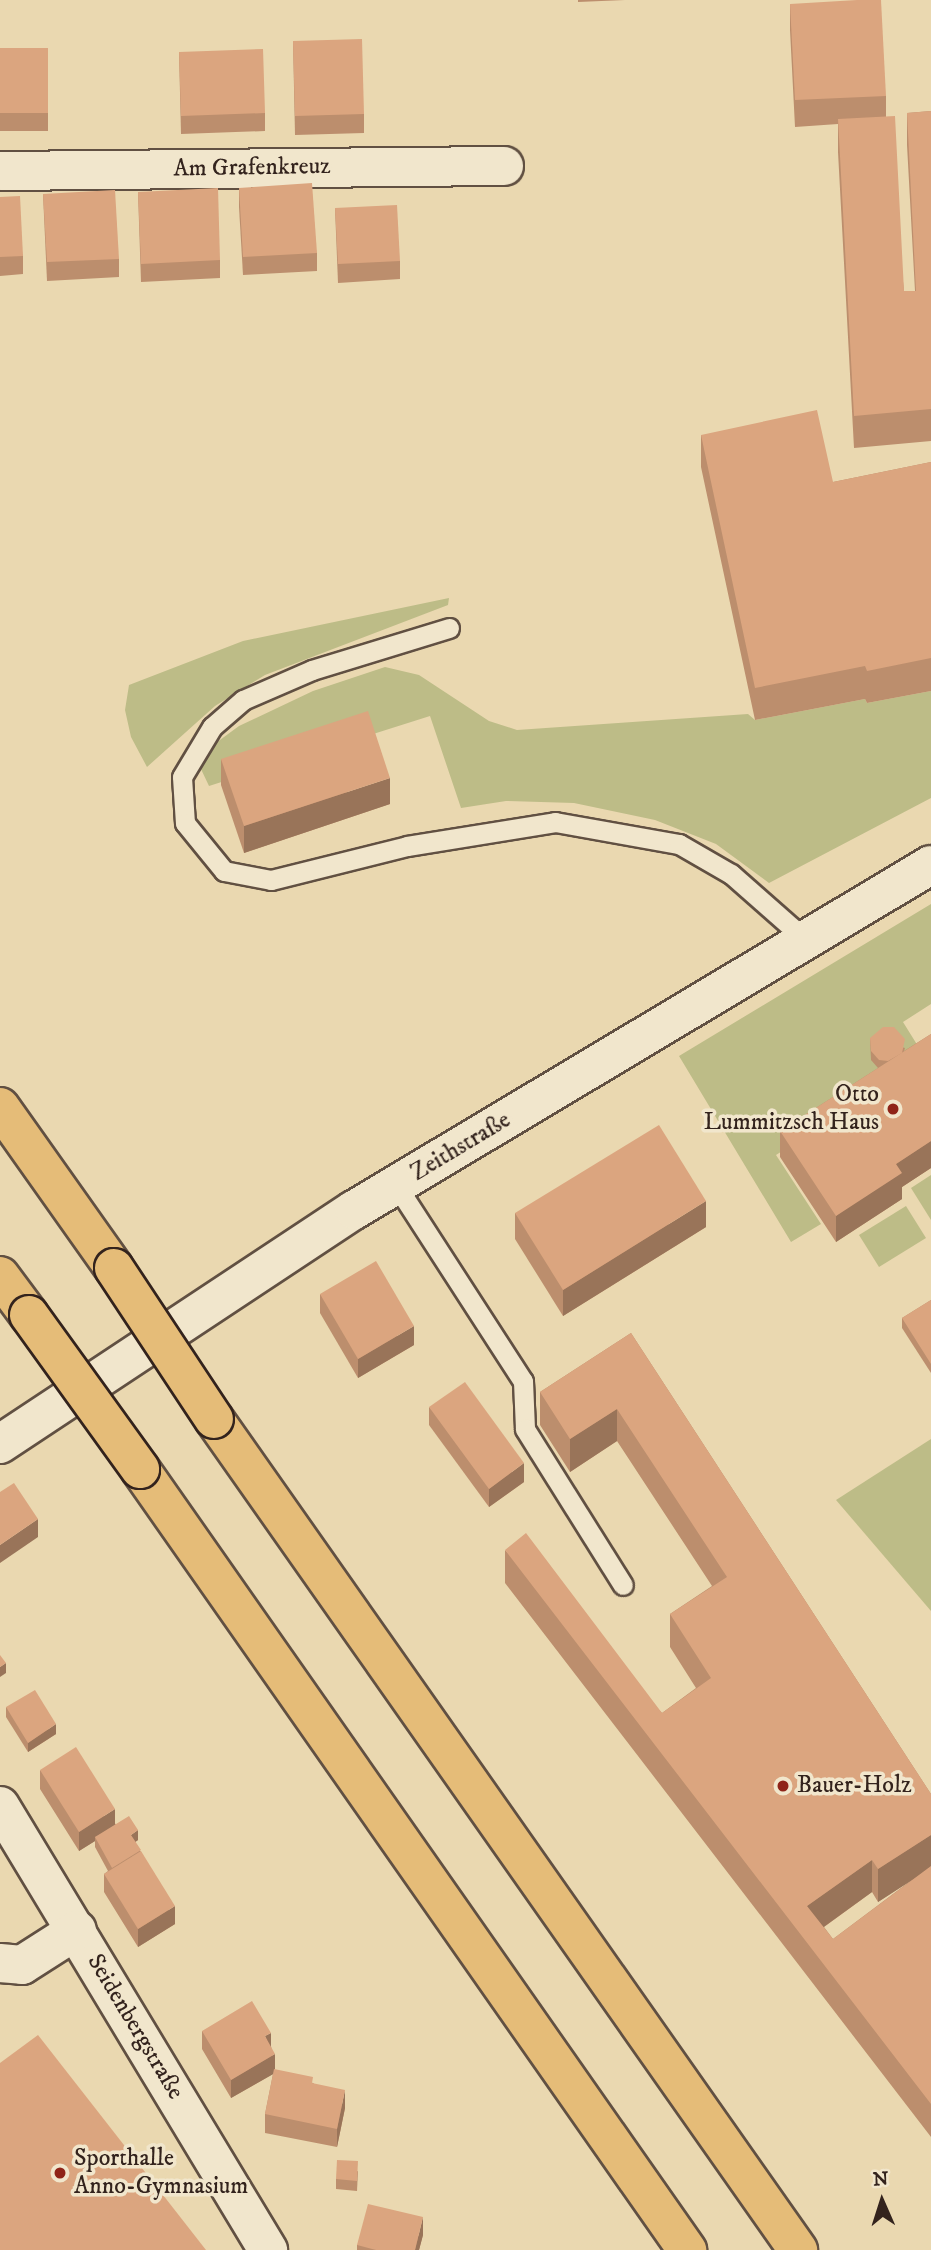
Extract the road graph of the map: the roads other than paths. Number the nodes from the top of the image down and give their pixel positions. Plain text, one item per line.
1 (504, 166) dead end
2 (0, 171) edge
3 (449, 628) dead end
4 (931, 865) edge
5 (806, 940) junction
6 (0, 1107) edge
7 (396, 1185) junction
8 (0, 1276) edge
9 (0, 1444) edge
10 (623, 1585) dead end
11 (0, 1806) edge
12 (77, 1930) junction
13 (0, 1963) edge
14 (268, 2250) edge
15 (687, 2250) edge
16 (797, 2250) edge

1 - 2 street, Am Grafenkreuz
3 - 5 lane
4 - 5 street, Zeithstraße
5 - 7 street, Zeithstraße
6 - 16 highway, bridge
7 - 9 street, Zeithstraße
7 - 10 lane
8 - 15 highway, bridge
11 - 12 street, Seidenbergstraße
12 - 13 street
12 - 14 street, Seidenbergstraße

